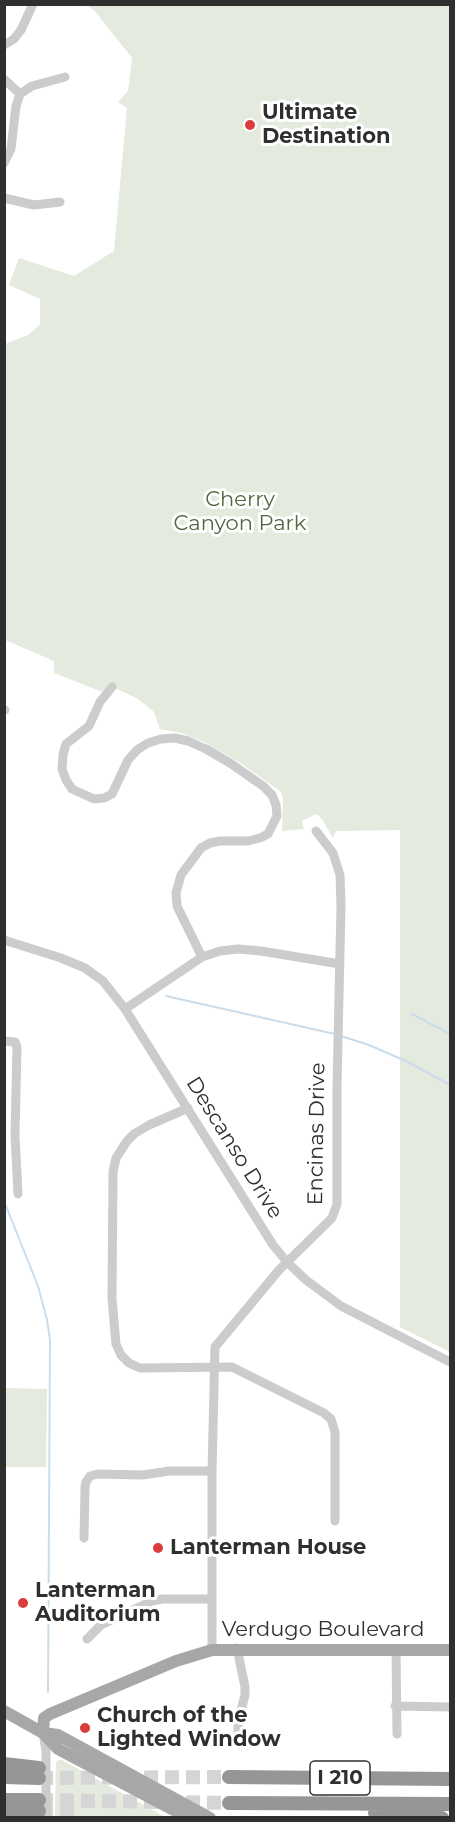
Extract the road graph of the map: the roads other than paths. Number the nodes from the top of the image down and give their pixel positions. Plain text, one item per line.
1 (33, 4) edge
2 (4, 45) edge
3 (65, 77) dead end
4 (4, 79) edge
5 (20, 94) junction
6 (4, 163) edge
7 (4, 198) edge
8 (60, 202) dead end
9 (112, 687) dead end
10 (316, 831) dead end
11 (4, 940) edge
12 (202, 957) junction
13 (340, 964) junction
14 (125, 1009) junction
15 (4, 1041) edge
16 (188, 1108) junction
17 (18, 1194) dead end
18 (287, 1262) junction
19 (450, 1362) edge
20 (214, 1367) junction
21 (212, 1471) junction
22 (335, 1521) dead end
23 (84, 1538) dead end
24 (212, 1599) junction
25 (87, 1640) dead end
26 (237, 1648) junction
27 (396, 1649) junction
28 (212, 1650) junction
29 (450, 1650) edge
30 (395, 1706) junction
31 (450, 1707) edge
32 (4, 1711) edge
33 (43, 1733) junction
34 (397, 1734) dead end
35 (242, 1741) dead end
36 (4, 1764) edge
37 (4, 1777) edge
38 (229, 1777) tunnel mouth
39 (450, 1779) edge
40 (4, 1800) edge
41 (229, 1803) tunnel mouth
42 (286, 1804) junction
43 (450, 1804) edge
44 (41, 1810) edge
45 (4, 1813) edge
46 (189, 1818) edge
47 (210, 1818) edge
48 (442, 1818) edge

1 - 2 street
3 - 5 street
4 - 5 street
5 - 6 street
7 - 8 street
9 - 12 street
10 - 13 street, Encinas Drive
11 - 14 street, Descanso Drive
12 - 13 street
12 - 14 street
13 - 18 street, Encinas Drive
14 - 16 street, Descanso Drive
15 - 17 street
16 - 18 street, Descanso Drive
16 - 20 street
18 - 19 street, Descanso Drive
18 - 20 street, Encinas Drive
20 - 21 street, Encinas Drive
20 - 22 street
21 - 23 street
21 - 24 street, Encinas Drive
24 - 25 street
24 - 28 street, Encinas Drive
26 - 27 main road, Verdugo Boulevard
26 - 28 main road, Verdugo Boulevard
26 - 35 street
27 - 29 main road, Verdugo Boulevard
27 - 30 street
28 - 33 main road, Verdugo Boulevard
30 - 31 street
30 - 34 street
32 - 33 main road
33 - 44 street
33 - 46 main road
33 - 47 main road
36 - 37 highway
38 - 39 highway, I 210
40 - 44 highway
41 - 42 highway, I 210
42 - 43 highway, I 210
42 - 48 highway
44 - 45 highway

